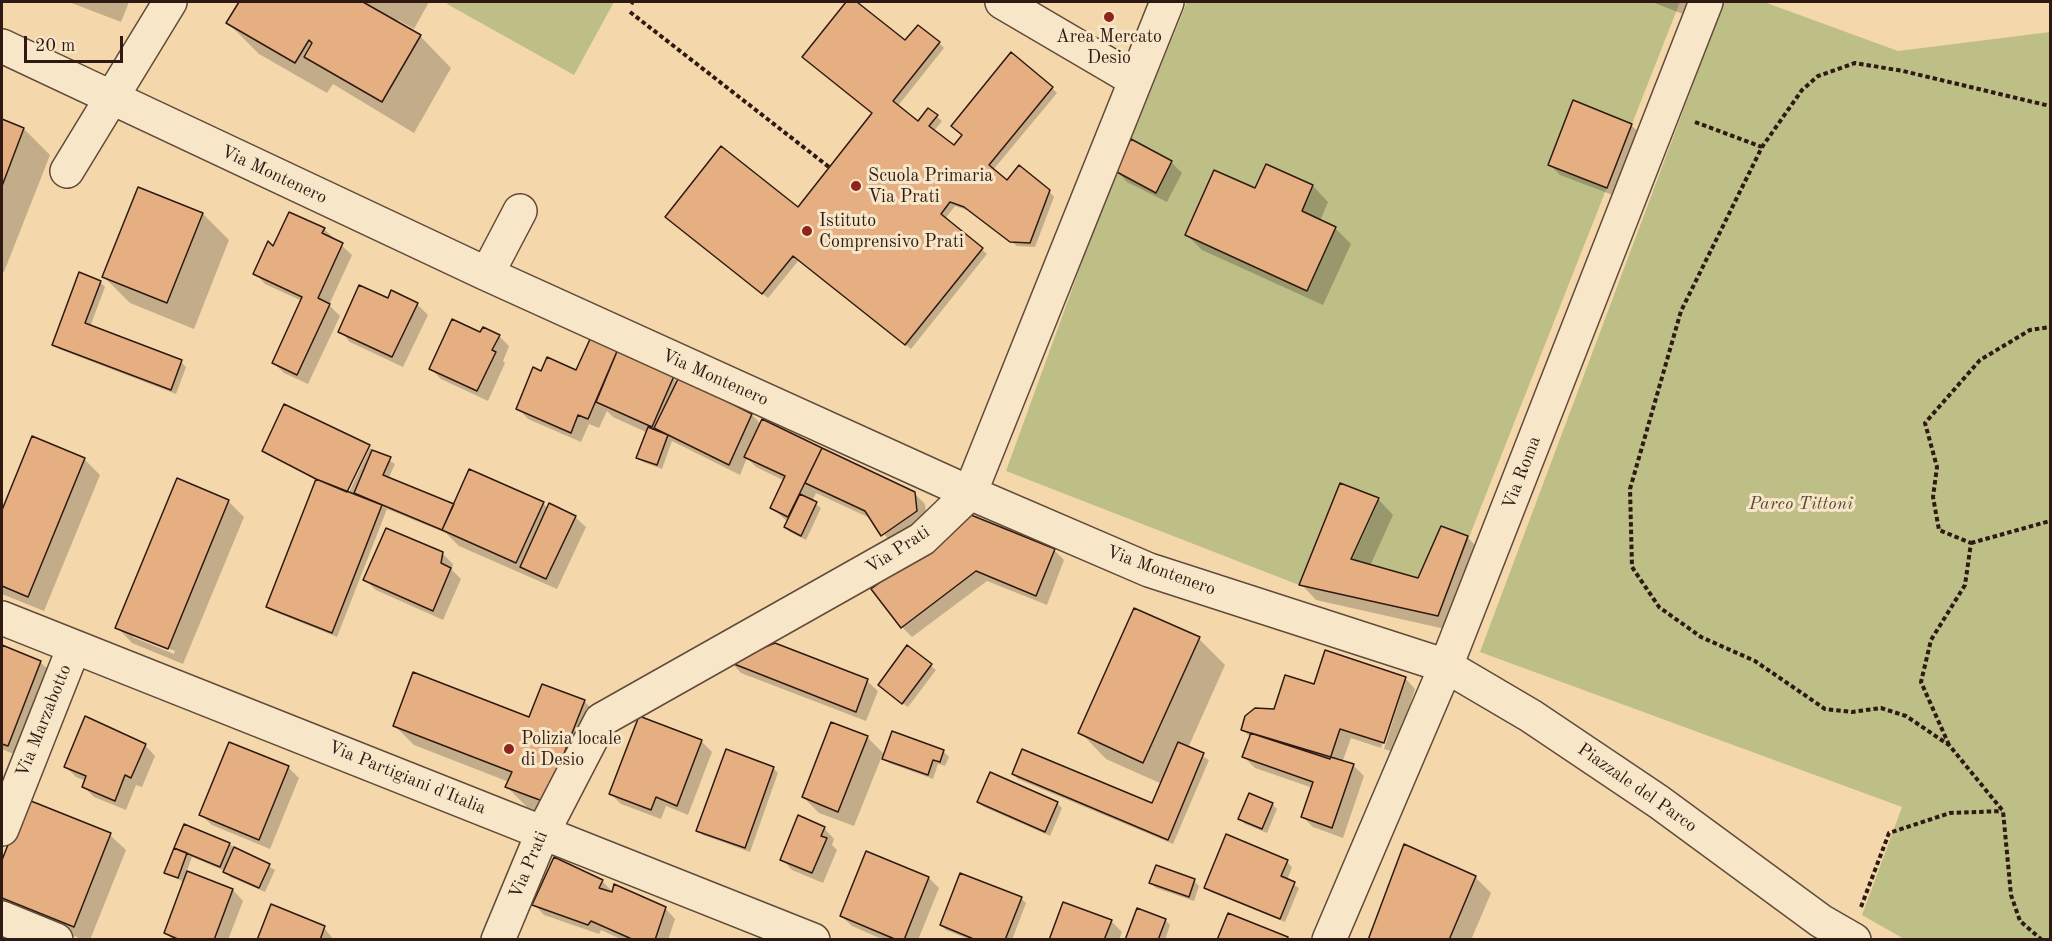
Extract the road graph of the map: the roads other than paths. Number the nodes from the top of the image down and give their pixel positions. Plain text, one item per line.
1 (170, 2) edge
2 (1002, 2) edge
3 (1167, 2) edge
4 (1706, 2) edge
5 (2, 46) edge
6 (1135, 80) junction
7 (112, 99) junction
8 (67, 171) dead end
9 (520, 211) dead end
10 (487, 274) junction
11 (970, 493) junction
12 (2, 618) edge
13 (74, 647) junction
14 (1446, 666) junction
15 (2, 829) edge
16 (543, 832) junction
17 (2, 918) edge
18 (1856, 926) edge
19 (1817, 930) edge
20 (56, 939) edge
21 (498, 939) edge
22 (813, 939) edge
23 (1329, 939) edge

1 - 7 street
2 - 6 street
3 - 6 street, Via Prati
4 - 14 street, Via Roma
5 - 7 street, Via Montenero
6 - 11 street, Via Prati
7 - 8 street
7 - 10 street, Via Montenero
9 - 10 street
10 - 11 street, Via Montenero
11 - 14 street, Via Montenero
11 - 16 street, Via Prati
12 - 13 street, Via Partigiani d'Italia
13 - 15 street, Via Marzabotto
13 - 16 street, Via Partigiani d'Italia
14 - 19 street, Piazzale del Parco
14 - 23 street, Via Roma
16 - 21 street, Via Prati
16 - 22 street, Via Partigiani d'Italia
17 - 20 street
18 - 19 street, Piazzale del Parco

